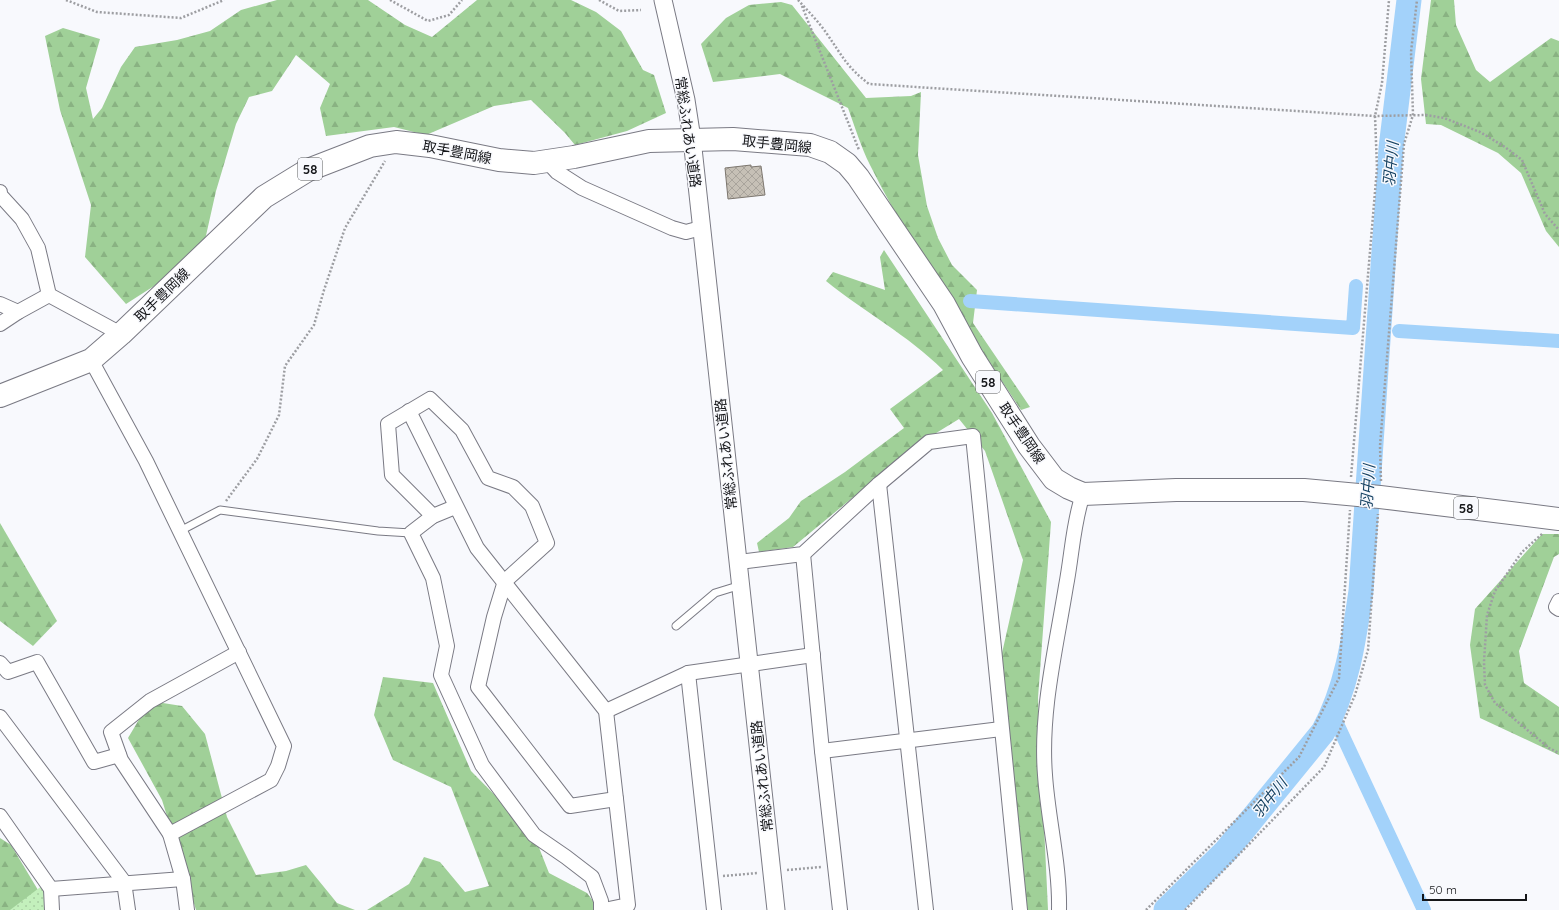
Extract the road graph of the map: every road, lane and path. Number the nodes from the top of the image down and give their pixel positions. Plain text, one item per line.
1 (66, 0) edge
2 (224, 0) edge
3 (390, 0) edge
4 (462, 0) edge
5 (599, 0) edge
6 (663, 0) edge
7 (798, 0) edge
8 (1389, 0) edge
9 (801, 3) junction
10 (641, 10) dead end
11 (1375, 116) junction
12 (692, 139) junction
13 (396, 142) junction
14 (859, 152) dead end
15 (547, 160) junction
16 (0, 192) edge
17 (701, 228) junction
18 (1559, 230) edge
19 (49, 295) junction
20 (0, 304) edge
21 (18, 312) junction
22 (0, 324) edge
23 (121, 334) junction
24 (91, 360) junction
25 (0, 396) edge
26 (410, 411) junction
27 (879, 484) junction
28 (1083, 494) junction
29 (1360, 496) junction
30 (455, 507) junction
31 (220, 510) junction
32 (432, 516) junction
33 (1555, 518) edge
34 (180, 531) junction
35 (411, 533) junction
36 (803, 554) junction
37 (738, 562) junction
38 (504, 581) junction
39 (741, 585) junction
40 (1559, 601) edge
41 (1559, 609) edge
42 (676, 626) dead end
43 (239, 652) junction
44 (813, 655) junction
45 (0, 663) edge
46 (750, 663) junction
47 (688, 673) junction
48 (606, 710) junction
49 (0, 717) edge
50 (1001, 729) junction
51 (907, 740) junction
52 (822, 751) junction
53 (1559, 753) edge
54 (119, 755) junction
55 (616, 799) junction
56 (1, 819) edge
57 (170, 834) junction
58 (183, 879) junction
59 (124, 882) junction
60 (51, 889) junction
61 (52, 910) edge
62 (128, 910) edge
63 (187, 910) edge
64 (602, 910) edge
65 (714, 910) edge
66 (776, 910) edge
67 (840, 910) edge
68 (926, 910) edge
69 (1020, 910) edge
70 (1059, 910) edge
71 (1146, 910) edge

1 - 2 path
3 - 4 path
5 - 10 path
6 - 12 street, 常総ふれあい道路
7 - 9 path
8 - 11 path
9 - 11 path
9 - 14 path
11 - 18 path
11 - 29 path
12 - 15 main road, 取手豊岡線 / 58
12 - 17 street, 常総ふれあい道路
12 - 28 main road, 取手豊岡線 / 58
13 - 15 main road, 取手豊岡線 / 58
13 - 23 main road, 取手豊岡線 / 58
13 - 31 path
15 - 17 street
16 - 19 street
17 - 37 street, 常総ふれあい道路
19 - 21 street
19 - 23 street
20 - 21 street
21 - 22 street
23 - 24 main road, 取手豊岡線 / 58
24 - 25 main road, 取手豊岡線 / 58
24 - 34 street
26 - 30 street
26 - 32 street
26 - 38 street
27 - 36 street
27 - 50 street
27 - 51 street
28 - 29 main road, 取手豊岡線 / 58
28 - 70 street
29 - 33 main road, 取手豊岡線 / 58
29 - 71 path
30 - 32 street
30 - 38 street
31 - 34 lane
31 - 35 lane
32 - 35 street
33 - 53 path
34 - 43 street
35 - 64 street
36 - 37 street
36 - 44 street
37 - 39 street, 常総ふれあい道路
38 - 48 street
38 - 55 street
39 - 42 lane
39 - 46 street, 常総ふれあい道路
40 - 41 street
43 - 54 street
43 - 57 street
44 - 46 street
44 - 52 street
45 - 54 street
46 - 47 street
46 - 66 street, 常総ふれあい道路
47 - 48 street
47 - 65 street
48 - 55 street
49 - 59 street
50 - 51 street
50 - 69 street
51 - 52 street
51 - 68 street
52 - 67 street
54 - 57 street
55 - 64 street
56 - 60 street
57 - 58 street
58 - 59 street
58 - 63 street
59 - 60 street
59 - 62 street
60 - 61 street

